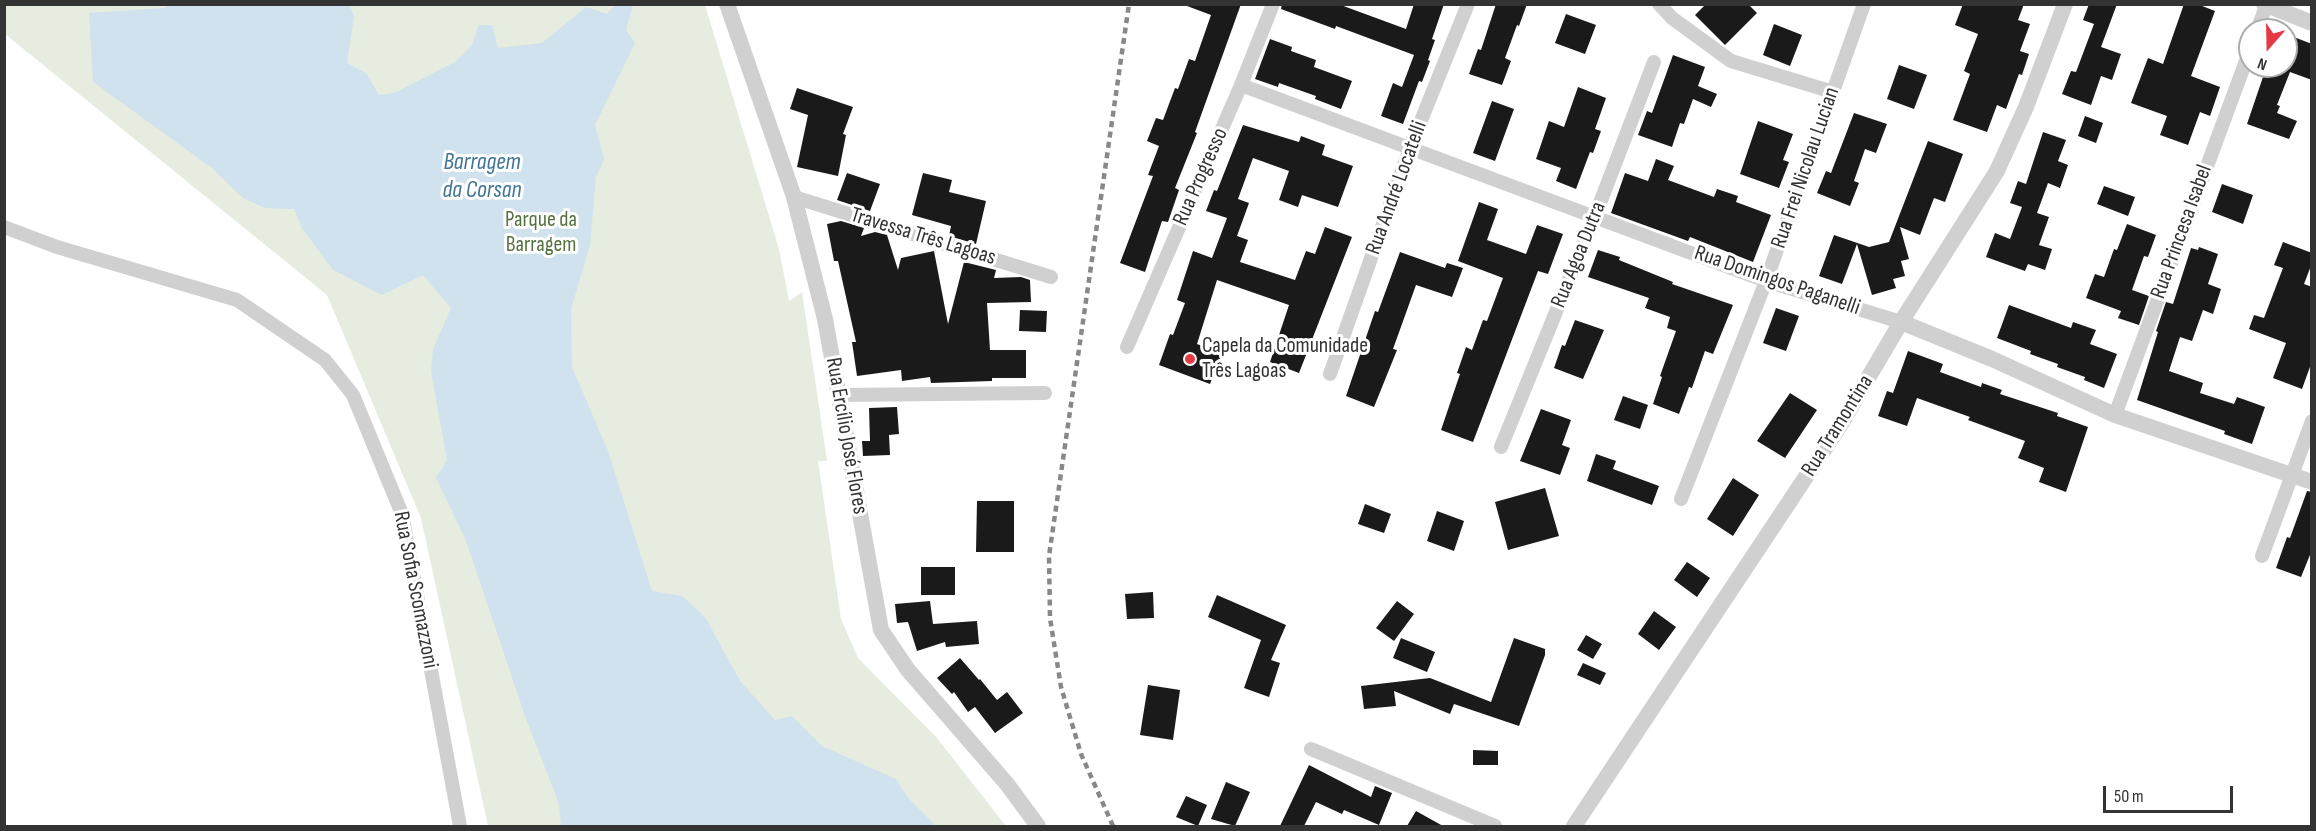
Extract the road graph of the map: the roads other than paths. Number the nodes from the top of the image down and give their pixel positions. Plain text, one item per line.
1 (727, 4) edge
2 (1273, 4) edge
3 (1468, 4) edge
4 (1659, 4) edge
5 (1864, 4) edge
6 (2065, 4) edge
7 (2266, 5) edge
8 (2312, 22) edge
9 (1654, 62) dead end
10 (2240, 78) edge
11 (1241, 85) junction
12 (1833, 92) junction
13 (1410, 148) junction
14 (794, 197) junction
15 (1595, 216) junction
16 (4, 227) edge
17 (1051, 277) dead end
18 (1766, 281) junction
19 (1901, 322) junction
20 (1126, 347) dead end
21 (1330, 374) dead end
22 (1044, 393) dead end
23 (838, 395) junction
24 (2115, 415) junction
25 (2312, 421) edge
26 (1501, 447) dead end
27 (2292, 474) junction
28 (2312, 482) edge
29 (1681, 499) dead end
30 (2262, 556) dead end
31 (1311, 748) dead end
32 (460, 826) edge
33 (1038, 826) edge
34 (1495, 826) edge
35 (1574, 826) edge

1 - 14 street, Rua Ercílio José Flores
2 - 11 street, Rua Progresso
3 - 13 street, Rua André Locatelli
4 - 12 street
5 - 12 street, Rua Frei Nicolau Lucian
6 - 19 street, Rua Tramontina
7 - 8 street
9 - 15 street, Rua Agoa Dutra
10 - 24 street, Rua Princesa Isabel
11 - 13 street, Rua Domingos Paganelli
11 - 20 street, Rua Progresso
12 - 18 street, Rua Frei Nicolau Lucian
13 - 15 street, Rua Domingos Paganelli
13 - 21 street, Rua André Locatelli
14 - 17 street, Travessa Três Lagoas
14 - 23 street, Rua Ercílio José Flores
15 - 18 street, Rua Domingos Paganelli
15 - 26 street, Rua Agoa Dutra
16 - 32 street, Rua Sofia Scomazzoni
18 - 19 street, Rua Domingos Paganelli
18 - 29 street, Rua Frei Nicolau Lucian
19 - 24 street, Rua Domingos Paganelli
19 - 35 street, Rua Tramontina
22 - 23 street
23 - 33 street, Rua Ercílio José Flores
24 - 27 street, Rua Domingos Paganelli
25 - 27 street
27 - 28 street, Rua Domingos Paganelli
27 - 30 street
31 - 34 street

